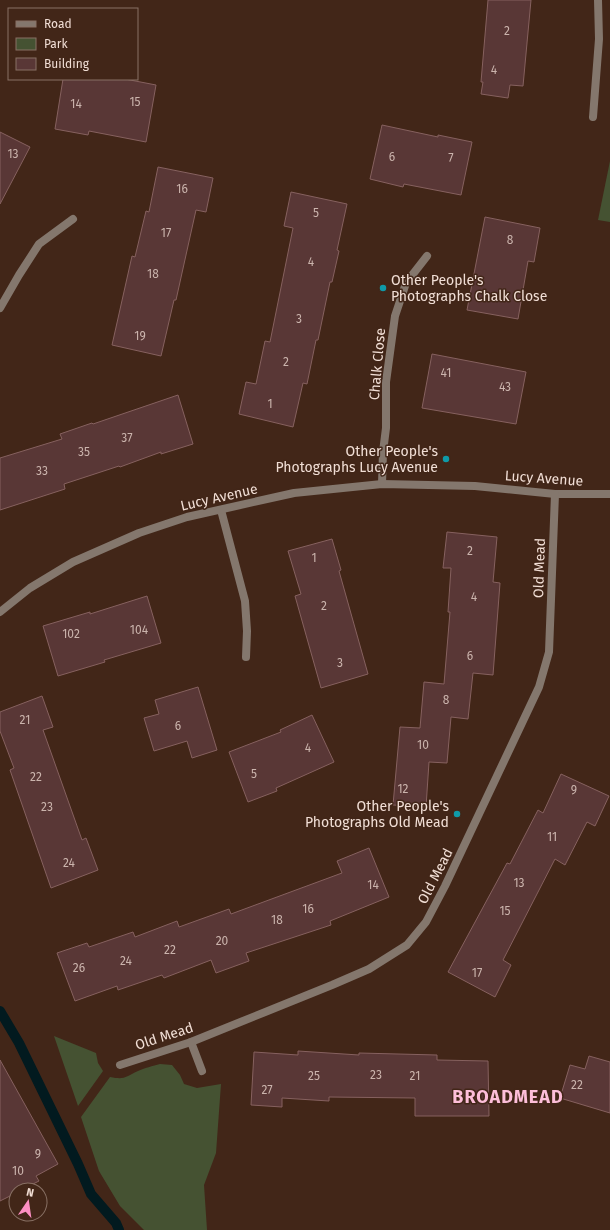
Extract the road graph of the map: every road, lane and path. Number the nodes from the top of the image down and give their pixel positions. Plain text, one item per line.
1 (598, 0) edge
2 (593, 117) dead end
3 (74, 219) dead end
4 (427, 256) dead end
5 (0, 308) edge
6 (382, 484) junction
7 (555, 494) junction
8 (610, 494) edge
9 (221, 510) junction
10 (0, 612) edge
11 (246, 657) dead end
12 (191, 1042) junction
13 (120, 1064) dead end
14 (202, 1071) dead end

1 - 2 street
3 - 5 street
4 - 6 street, Chalk Close
6 - 7 street, Lucy Avenue
6 - 9 street, Lucy Avenue
7 - 8 street, Lucy Avenue
7 - 12 street, Old Mead
9 - 10 street, Lucy Avenue
9 - 11 street
12 - 13 street, Old Mead
12 - 14 street

